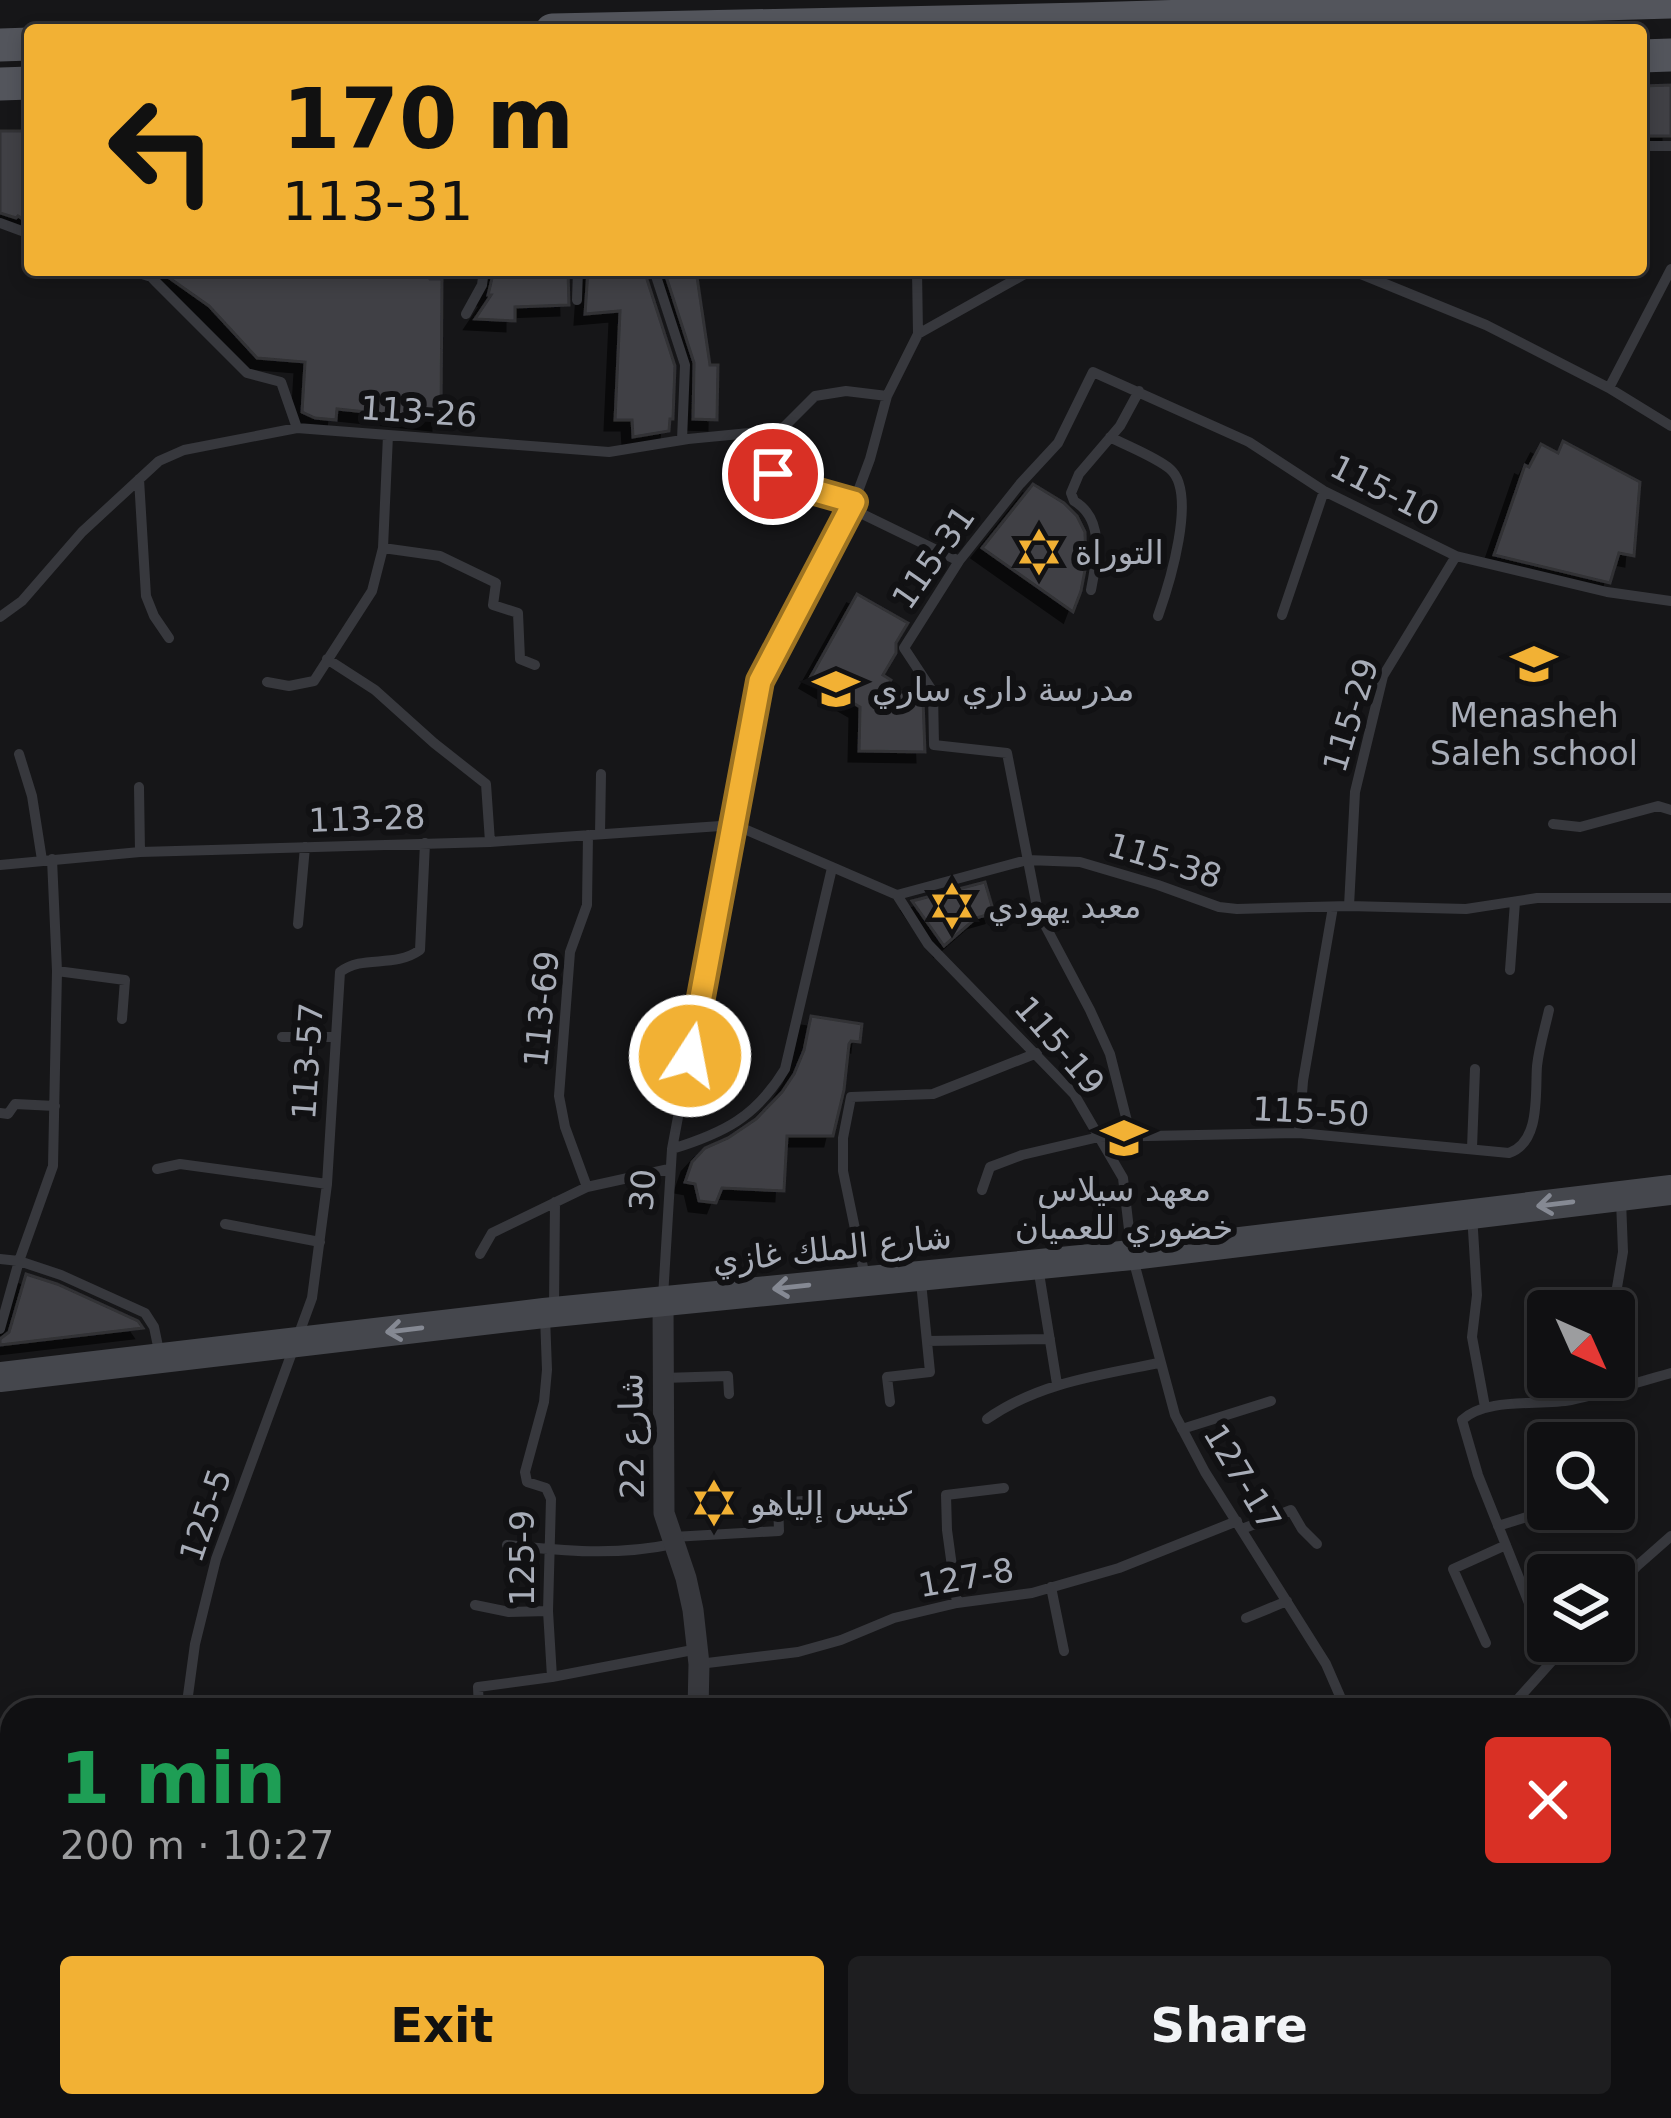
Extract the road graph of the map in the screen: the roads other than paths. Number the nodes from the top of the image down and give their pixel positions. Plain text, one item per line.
1 (1671, 2) edge
2 (1280, 7) edge
3 (1084, 9) edge
4 (704, 24) edge
5 (1671, 269) edge
6 (148, 276) edge
7 (483, 276) edge
8 (578, 276) edge
9 (656, 276) edge
10 (917, 276) edge
11 (1021, 276) edge
12 (1367, 276) edge
13 (577, 300) dead end
14 (466, 314) dead end
15 (918, 334) junction
16 (1093, 372) joint
17 (1609, 388) junction
18 (1139, 391) junction
19 (886, 395) junction
20 (1671, 426) edge
21 (297, 428) junction
22 (781, 430) junction
23 (388, 435) junction
24 (1110, 437) junction
25 (682, 440) junction
26 (139, 479) junction
27 (1324, 491) junction
28 (853, 505) junction
29 (383, 548) junction
30 (1456, 556) junction
31 (958, 561) junction
32 (1091, 590) dead end
33 (1671, 601) edge
34 (1282, 615) dead end
35 (1158, 616) dead end
36 (0, 617) edge
37 (170, 638) dead end
38 (327, 659) junction
39 (535, 665) dead end
40 (267, 682) dead end
41 (19, 754) dead end
42 (601, 774) dead end
43 (139, 787) dead end
44 (1671, 810) edge
45 (1552, 824) dead end
46 (735, 825) junction
47 (594, 835) junction
48 (490, 842) junction
49 (425, 843) junction
50 (305, 847) junction
51 (140, 853) junction
52 (47, 860) junction
53 (1027, 860) junction
54 (0, 865) edge
55 (832, 868) junction
56 (896, 895) junction
57 (1671, 898) edge
58 (1515, 902) junction
59 (1349, 906) junction
60 (1333, 907) junction
61 (298, 924) dead end
62 (1510, 970) dead end
63 (57, 971) junction
64 (1549, 1010) dead end
65 (122, 1019) dead end
66 (282, 1037) dead end
67 (335, 1037) junction
68 (1036, 1053) junction
69 (1475, 1070) dead end
70 (55, 1106) junction
71 (0, 1113) edge
72 (1298, 1133) junction
73 (1100, 1137) junction
74 (1131, 1137) junction
75 (1472, 1148) junction
76 (672, 1149) junction
77 (157, 1169) dead end
78 (669, 1169) junction
79 (327, 1184) junction
80 (587, 1187) junction
81 (982, 1190) dead end
82 (1671, 1190) edge
83 (1621, 1196) junction
84 (555, 1202) junction
85 (1472, 1214) junction
86 (225, 1224) dead end
87 (320, 1242) junction
88 (480, 1254) dead end
89 (1132, 1255) junction
90 (0, 1259) edge
91 (19, 1261) junction
92 (1037, 1264) junction
93 (920, 1275) junction
94 (865, 1280) junction
95 (1617, 1290) edge
96 (663, 1301) junction
97 (549, 1312) junction
98 (0, 1329) edge
99 (1049, 1340) junction
100 (927, 1341) junction
101 (297, 1344) junction
102 (161, 1359) junction
103 (1159, 1363) junction
104 (1671, 1372) edge
105 (0, 1377) edge
106 (663, 1378) junction
107 (1635, 1382) edge
108 (1057, 1384) junction
109 (729, 1394) dead end
110 (1579, 1398) edge
111 (1271, 1400) dead end
112 (890, 1402) dead end
113 (1485, 1408) junction
114 (987, 1419) dead end
115 (1182, 1429) junction
116 (1004, 1489) dead end
117 (817, 1499) dead end
118 (1527, 1517) edge
119 (1239, 1525) junction
120 (1498, 1526) junction
121 (1671, 1536) edge
122 (675, 1540) junction
123 (1317, 1544) dead end
124 (507, 1545) dead end
125 (1506, 1545) junction
126 (550, 1549) junction
127 (1635, 1568) edge
128 (1051, 1587) junction
129 (1527, 1598) edge
130 (1287, 1601) junction
131 (957, 1603) junction
132 (475, 1605) dead end
133 (548, 1611) junction
134 (1246, 1618) dead end
135 (1486, 1643) dead end
136 (1064, 1652) dead end
137 (699, 1656) junction
138 (1551, 1662) edge
139 (553, 1677) junction
140 (188, 1698) edge
141 (478, 1698) edge
142 (698, 1698) edge
143 (1341, 1698) edge
144 (1519, 1698) edge

1 - 2 main road
2 - 3 main road
3 - 4 main road
5 - 17 lane
6 - 21 lane
7 - 14 lane
8 - 13 lane
9 - 25 lane
10 - 15 lane
11 - 15 lane
12 - 17 lane
15 - 19 lane, 30
16 - 18 lane, 115-10
16 - 31 lane, 115-31
17 - 20 lane
18 - 24 lane
18 - 27 lane, 115-10
19 - 22 lane
19 - 28 lane, 30
21 - 23 lane, 113-26
21 - 26 lane, 113-26
22 - 25 lane, 113-26
22 - 28 lane
23 - 25 lane, 113-26
23 - 29 lane
24 - 32 lane
24 - 35 lane
26 - 36 lane, 113-26
26 - 37 lane
27 - 30 lane, 115-10
27 - 34 lane
28 - 31 lane
28 - 46 lane, 30
29 - 38 lane
29 - 39 lane
30 - 33 lane, 115-10
30 - 59 lane, 115-29
31 - 53 lane, 115-31
38 - 40 lane
38 - 48 lane
41 - 52 lane
42 - 47 lane, 113-69
43 - 51 lane
44 - 45 lane
46 - 47 lane, 113-28
46 - 55 lane
46 - 76 lane, 30
47 - 48 lane, 113-28
47 - 80 lane, 113-69
48 - 49 lane, 113-28
49 - 50 lane, 113-28
49 - 67 lane, 113-57
50 - 51 lane, 113-28
50 - 61 lane
51 - 52 lane, 113-28
52 - 54 lane, 113-28
52 - 63 lane
53 - 56 lane, 115-38
53 - 60 lane, 115-38
53 - 74 lane, 115-31
55 - 56 lane
55 - 76 lane
56 - 68 lane, 115-19
57 - 58 lane, 115-38
58 - 59 lane, 115-38
58 - 62 lane
59 - 60 lane, 115-38
60 - 72 lane
63 - 65 lane
63 - 70 lane
64 - 75 lane, 115-50
66 - 67 lane
67 - 79 lane, 113-57
68 - 73 lane, 115-19
68 - 94 lane
69 - 75 lane
70 - 71 lane
70 - 91 lane
72 - 74 lane, 115-50
72 - 75 lane, 115-50
73 - 74 lane, 115-50
73 - 81 lane, 115-50
73 - 89 lane, 115-19
76 - 78 lane, 30
77 - 79 lane
78 - 80 lane
78 - 96 lane, 30
79 - 87 lane, 113-57
80 - 84 lane
82 - 83 street, شارع الملك غازي
83 -> 85 street, شارع الملك غازي
83 - 95 lane
84 - 88 lane
84 - 97 lane
85 - 89 street, شارع الملك غازي
85 - 113 lane
86 - 87 lane
87 - 101 lane, 113-57
89 - 92 street, شارع الملك غازي
89 - 103 lane, 127-17
90 - 91 lane
91 - 98 lane
91 - 102 lane
92 - 93 street, شارع الملك غازي
92 - 99 lane
93 - 94 street, شارع الملك غازي
93 - 100 lane
94 -> 96 street, شارع الملك غازي
96 - 97 street, شارع الملك غازي
96 - 106 street, شارع 22
97 -> 101 street, شارع الملك غازي
97 - 126 lane, 125-9
99 - 100 lane
99 - 108 lane
100 - 112 lane
101 - 102 street, شارع الملك غازي
101 - 140 lane, 125-5
102 - 105 street, شارع الملك غازي
103 - 108 lane
103 - 115 lane, 127-17
104 - 107 lane
106 - 109 lane
106 - 122 street, شارع 22
108 - 114 lane
110 - 113 lane
111 - 115 lane
113 - 120 lane
115 - 119 lane, 127-17
116 - 131 lane
117 - 122 lane
118 - 120 lane
119 - 123 lane, 127-8
119 - 128 lane, 127-8
119 - 130 lane, 127-17
120 - 125 lane
121 - 127 lane
122 - 126 lane
122 - 137 street, شارع 22
124 - 126 lane
125 - 129 lane
125 - 135 lane
126 - 133 lane, 125-9
128 - 131 lane, 127-8
128 - 136 lane
130 - 134 lane
130 - 143 lane, 127-17
131 - 137 lane, 127-8
132 - 133 lane
133 - 139 lane, 125-9
137 - 139 lane, 127-8
137 - 142 street, شارع 22
138 - 144 lane
139 - 141 lane, 127-8

